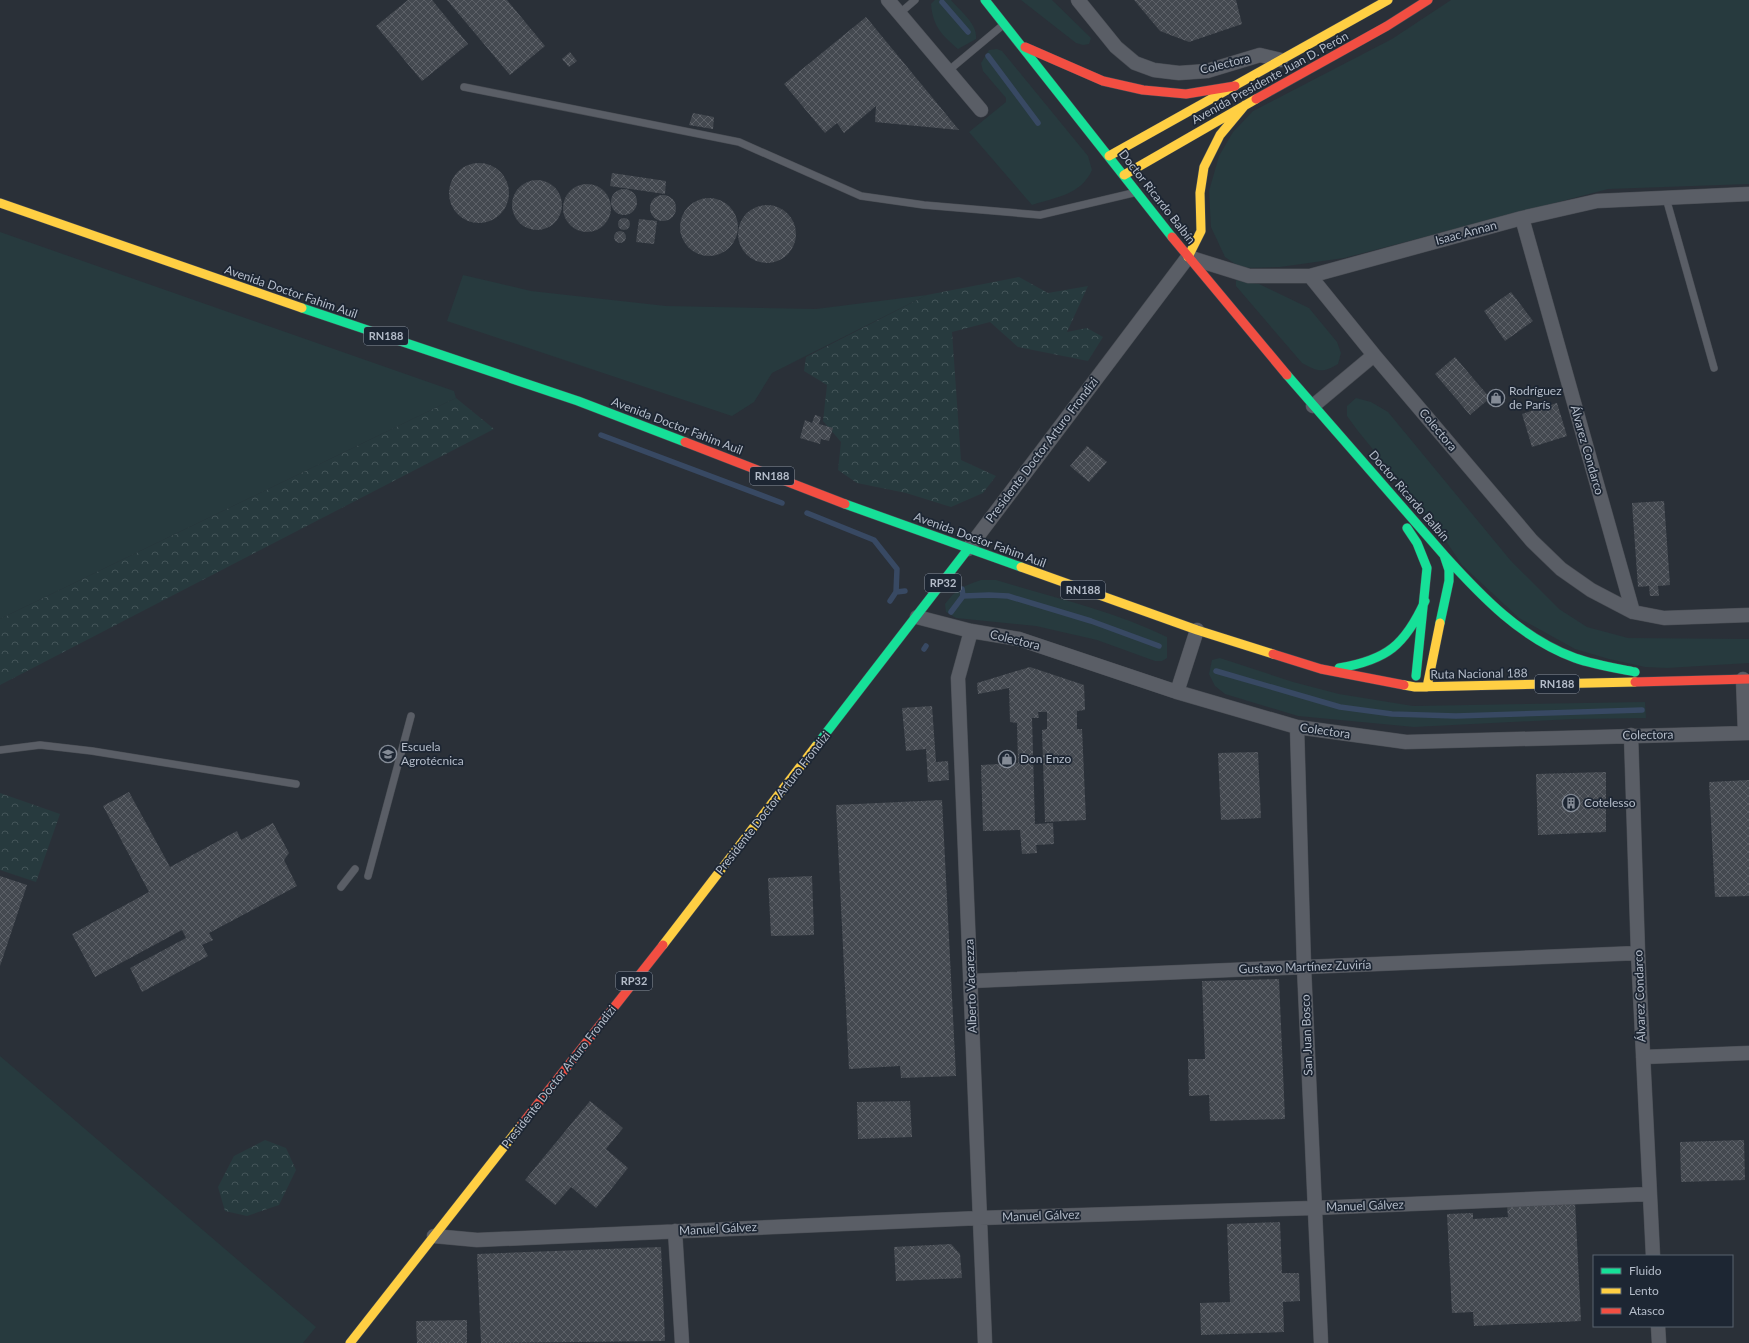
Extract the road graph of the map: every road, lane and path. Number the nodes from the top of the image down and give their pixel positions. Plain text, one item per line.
1 (888, 0) edge
2 (915, 0) edge
3 (985, 0) edge
4 (1078, 0) edge
5 (1388, 0) edge
6 (1428, 0) edge
7 (900, 13) junction
8 (1005, 24) junction
9 (1023, 47) junction
10 (1281, 60) junction
11 (948, 71) junction
12 (1235, 86) junction
13 (464, 88) dead end
14 (1245, 105) junction
15 (981, 110) dead end
16 (1109, 156) junction
17 (1124, 175) junction
18 (1137, 192) junction
19 (1749, 194) edge
20 (1666, 198) junction
21 (0, 203) edge
22 (1522, 218) junction
23 (1188, 256) junction
24 (1310, 276) junction
25 (1374, 355) junction
26 (1714, 368) dead end
27 (1313, 406) junction
28 (968, 549) junction
29 (1444, 555) junction
30 (1426, 601) junction
31 (1633, 612) junction
32 (1749, 615) edge
33 (917, 617) junction
34 (1197, 630) junction
35 (971, 631) junction
36 (1321, 669) junction
37 (1746, 679) edge
38 (1687, 680) junction
39 (1415, 687) junction
40 (1427, 687) junction
41 (1178, 692) junction
42 (411, 716) dead end
43 (1297, 727) junction
44 (1747, 733) edge
45 (1631, 735) junction
46 (0, 750) edge
47 (296, 784) dead end
48 (355, 869) dead end
49 (368, 876) dead end
50 (341, 887) dead end
51 (1638, 953) junction
52 (1304, 967) junction
53 (971, 981) junction
54 (1749, 1053) edge
55 (1643, 1057) junction
56 (1649, 1194) junction
57 (1314, 1208) junction
58 (980, 1218) junction
59 (675, 1231) junction
60 (434, 1236) junction
61 (1653, 1255) edge
62 (1658, 1327) edge
63 (350, 1343) edge
64 (682, 1343) edge
65 (985, 1343) edge
66 (1321, 1343) edge
67 (1659, 1343) edge

1 - 7 street
2 - 7 lane
3 - 8 main road, Doctor Ricardo Balbín
4 - 10 street, Colectora
5 - 10 main road, Avenida Presidente Juan D. Perón
6 - 14 main road, Avenida Presidente Juan D. Perón
7 - 11 street
8 - 9 main road, Doctor Ricardo Balbín
8 - 11 lane
9 - 12 main road
9 - 16 main road, Doctor Ricardo Balbín
10 - 12 main road, Avenida Presidente Juan D. Perón
11 - 15 street
12 - 16 main road, Avenida Presidente Juan D. Perón
13 - 18 lane
14 - 17 main road, Avenida Presidente Juan D. Perón
14 - 23 main road
16 - 17 main road, Doctor Ricardo Balbín
17 - 18 main road, Doctor Ricardo Balbín
18 - 23 main road, Doctor Ricardo Balbín
19 - 20 street, Isaac Annan
20 - 22 street, Isaac Annan
20 - 26 lane
21 - 28 main road, Avenida Doctor Fahim Auil / RN188
22 - 24 street, Isaac Annan
22 - 31 street, Álvarez Condarco
23 - 24 street, Isaac Annan
23 - 27 main road, Doctor Ricardo Balbín
23 - 28 street, Presidente Doctor Arturo Frondizi
24 - 25 street, Colectora
25 - 27 street
25 - 31 street, Colectora
27 - 29 main road, Doctor Ricardo Balbín
27 - 30 main road, Doctor Ricardo Balbín
28 - 33 main road, Presidente Doctor Arturo Frondizi / RP32
28 - 34 main road, Avenida Doctor Fahim Auil / RN188
29 - 38 main road
29 - 40 main road, Doctor Ricardo Balbín
30 - 36 main road
30 - 39 main road, Doctor Ricardo Balbín
31 - 32 street, Colectora
33 - 35 street, Colectora
33 - 60 main road, Presidente Doctor Arturo Frondizi / RP32
34 - 36 main road, Avenida Doctor Fahim Auil / RN188
34 - 41 street
35 - 41 street, Colectora
35 - 53 street, Alberto Vacarezza
36 - 39 main road, Avenida Doctor Fahim Auil / RN188
37 - 38 main road, RN188
37 - 44 street
38 - 40 main road, Ruta Nacional 188 / RN188
39 - 40 main road, Ruta Nacional 188 / RN188
41 - 43 street, Colectora
42 - 49 lane
43 - 45 street, Colectora
43 - 52 street, San Juan Bosco
44 - 45 street, Colectora
45 - 51 street, Álvarez Condarco
46 - 47 lane
48 - 50 lane
51 - 52 street, Gustavo Martínez Zuviría
51 - 55 street, Álvarez Condarco
52 - 53 street, Gustavo Martínez Zuviría
52 - 57 street, San Juan Bosco
53 - 58 street, Alberto Vacarezza
54 - 55 street
55 - 56 street, Álvarez Condarco
56 - 57 street, Manuel Gálvez
56 - 61 street, Álvarez Condarco
57 - 58 street, Manuel Gálvez
57 - 66 street, San Juan Bosco
58 - 59 street, Manuel Gálvez
58 - 65 street, Alberto Vacarezza
59 - 60 street, Manuel Gálvez
59 - 64 street
60 - 63 main road, Presidente Doctor Arturo Frondizi / RP32
62 - 67 street

